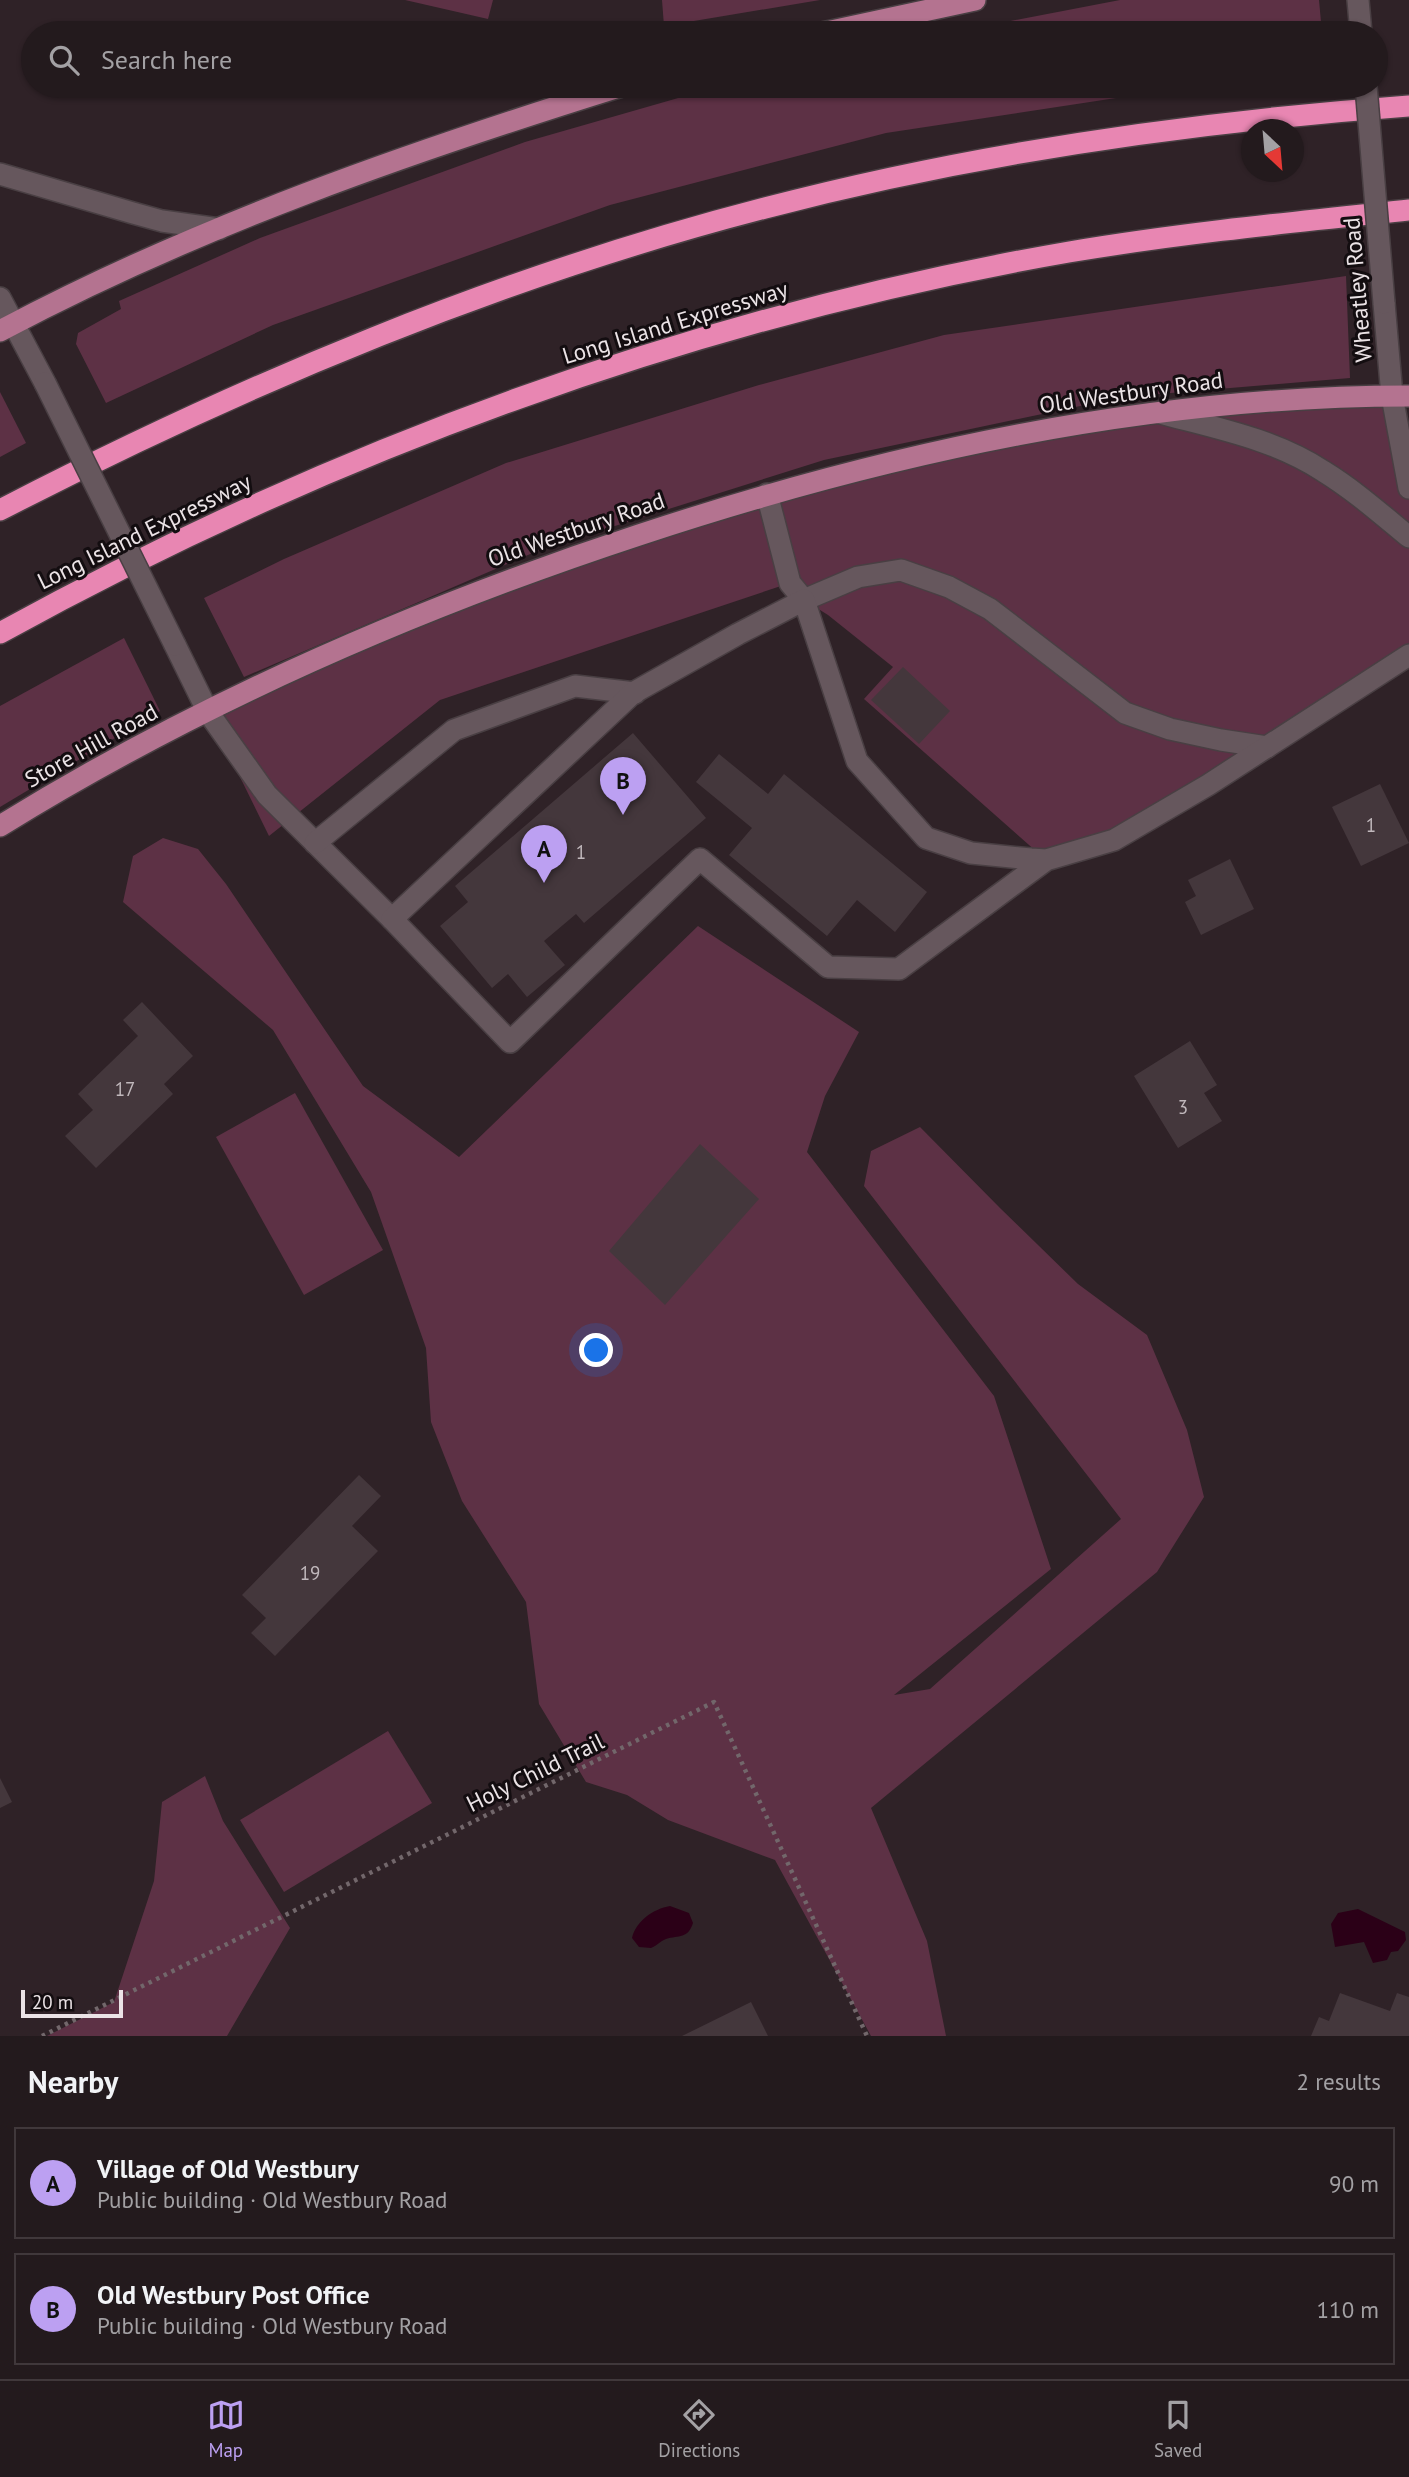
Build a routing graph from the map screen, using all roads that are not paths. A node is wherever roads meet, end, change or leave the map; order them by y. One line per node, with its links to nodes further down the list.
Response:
1 (975, 0): 2 (main road)
2 (878, 21)
3 (585, 98): 8 (main road)
4 (1367, 98): 11 (street, Wheatley Road, bridge)
5 (1409, 106): 15 (highway)
6 (0, 174): 8 (street)
7 (1409, 210): 18 (highway, Long Island Expressway)
8 (219, 229): 10 (main road)
9 (0, 298): 10 (street)
10 (7, 327): 21 (street, bridge)
11 (1401, 396): 12 (main road, Old Westbury Road); 13 (street, Wheatley Road)
12 (1158, 412): 14 (main road, Old Westbury Road); 16 (street)
13 (1409, 488)
14 (767, 495): 17 (street); 21 (main road, Old Westbury Road)
15 (0, 510)
16 (1409, 537)
17 (804, 600): 20 (street); 22 (street); 25 (street)
18 (0, 633)
19 (1409, 655): 22 (street)
20 (635, 693): 24 (street); 26 (street)
21 (208, 712): 23 (main road, Store Hill Road); 24 (street)
22 (1267, 747): 25 (street)
23 (0, 826)
24 (315, 843): 26 (street)
25 (1046, 860): 26 (street)
26 (392, 919)

